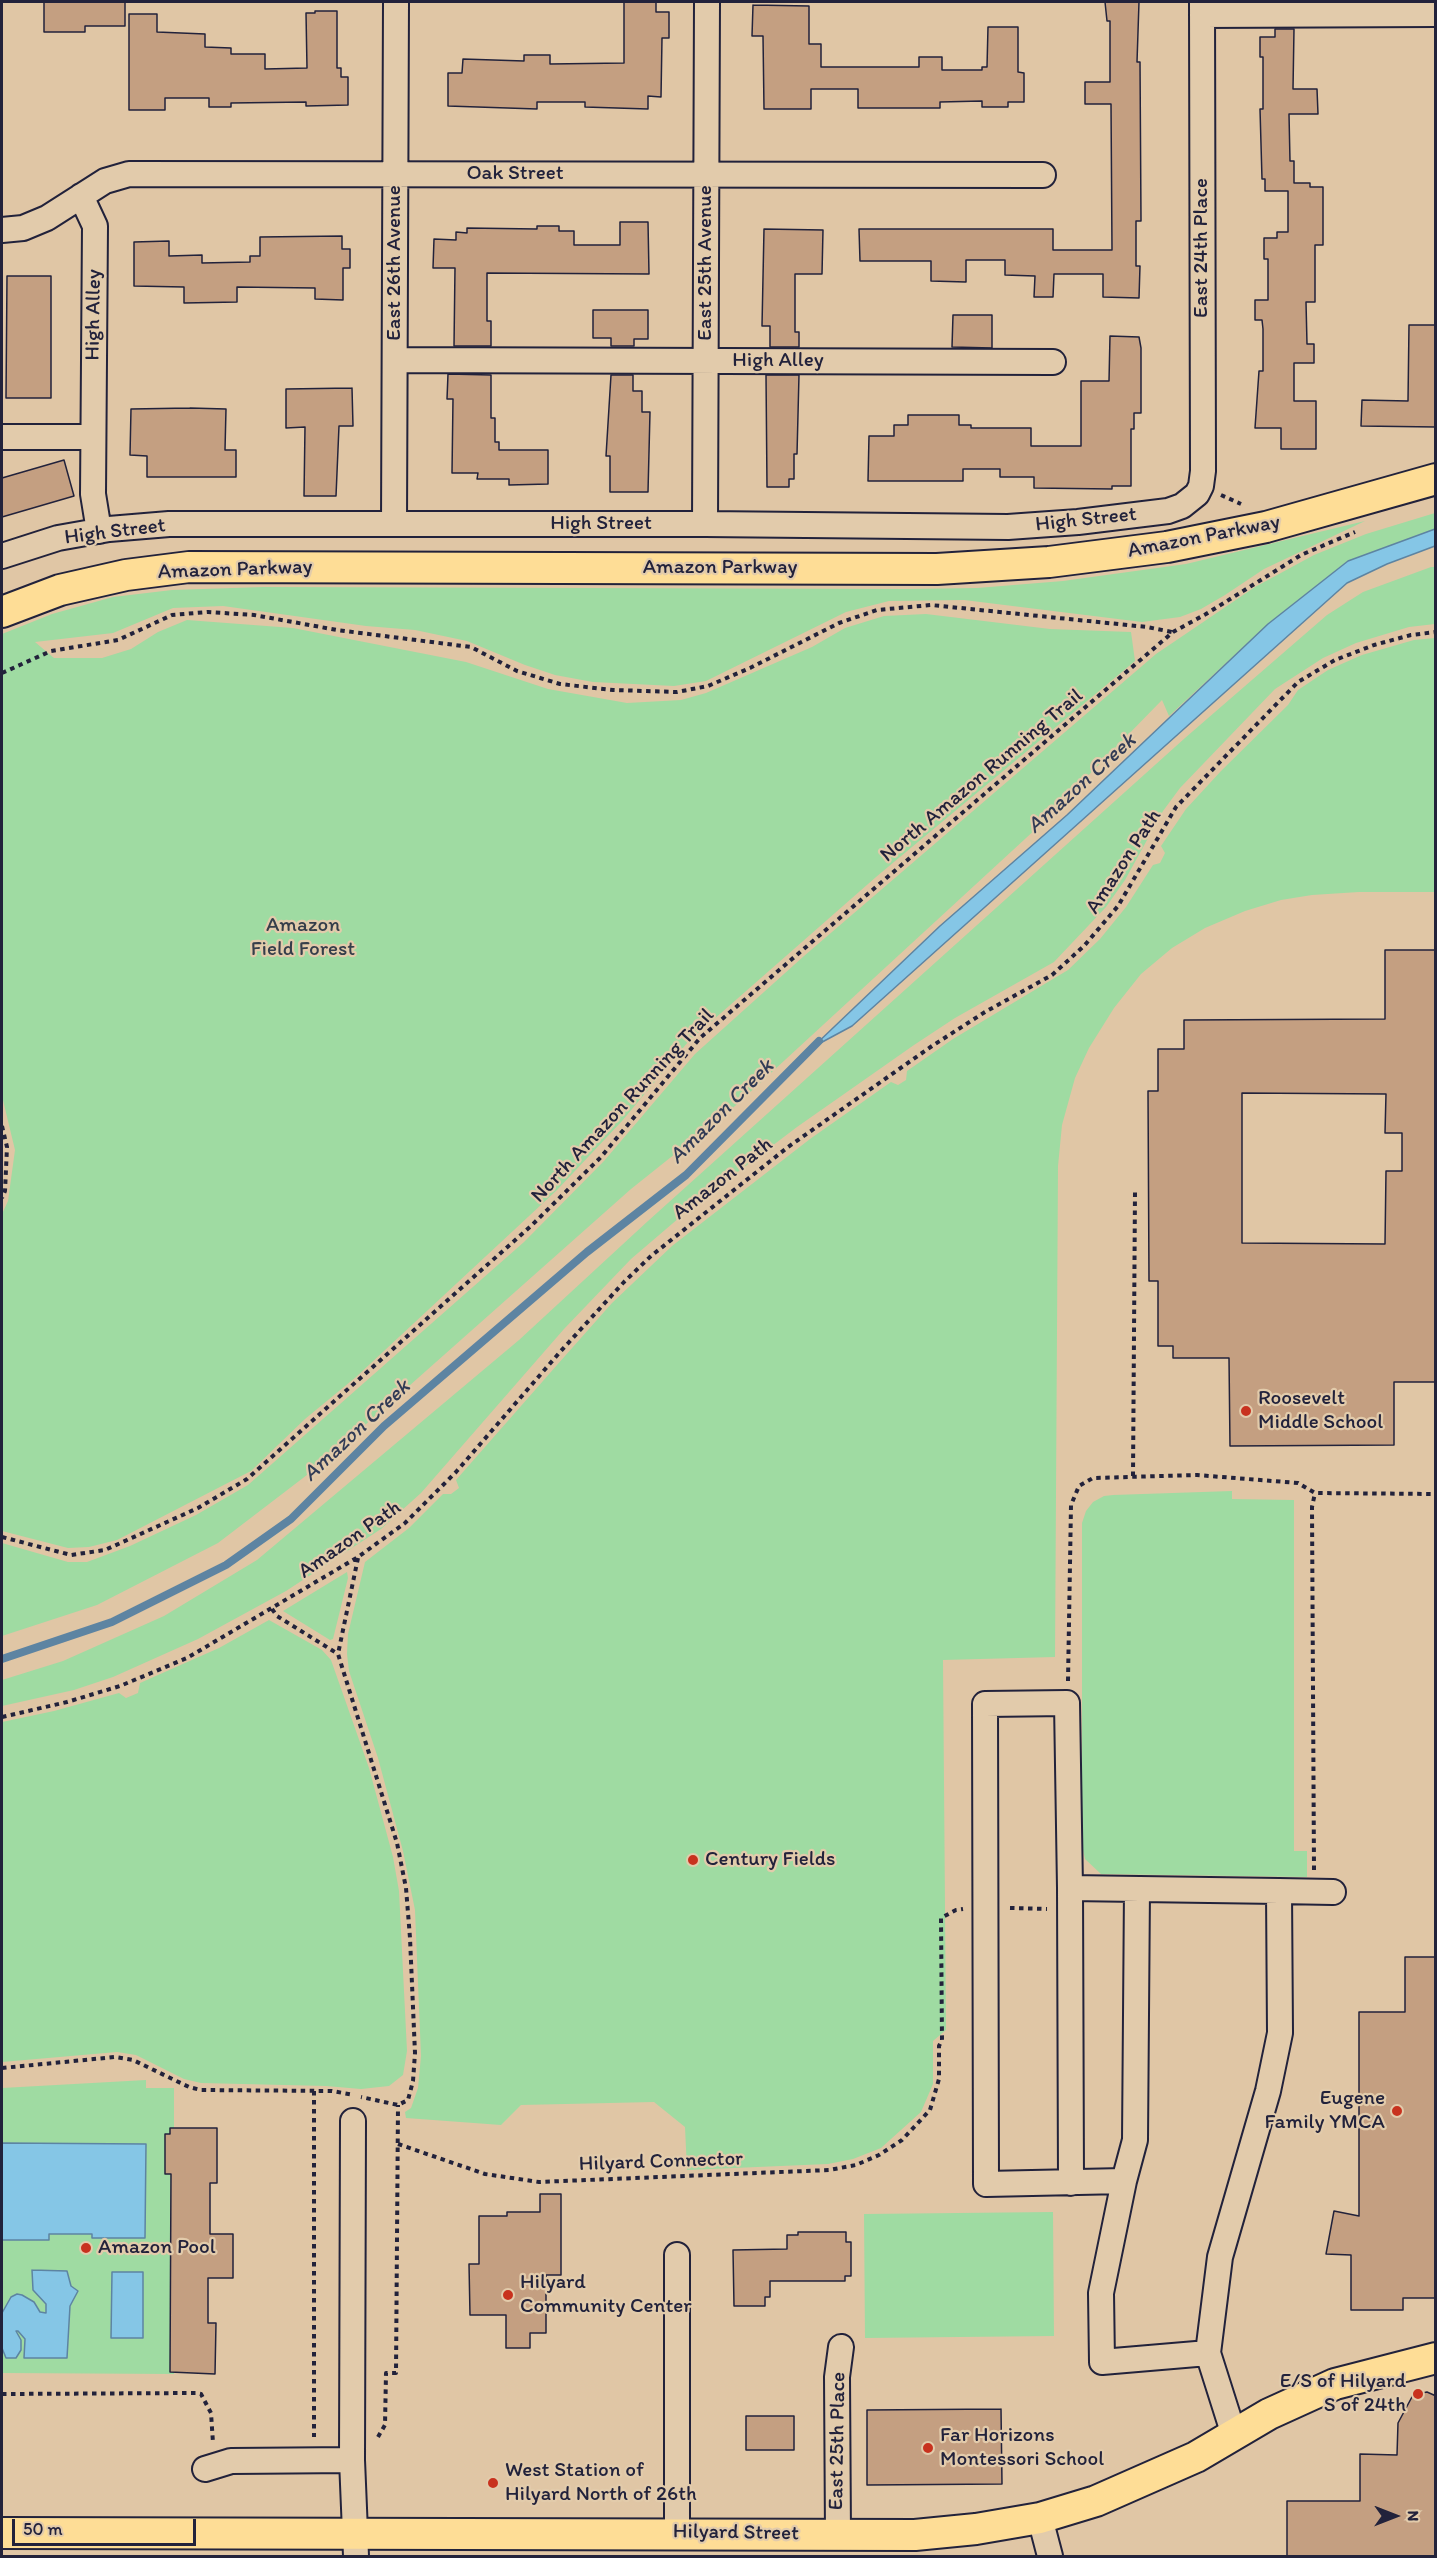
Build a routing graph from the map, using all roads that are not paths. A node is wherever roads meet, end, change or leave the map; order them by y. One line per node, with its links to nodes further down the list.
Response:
1 (396, 2): 5 (street, East 26th Avenue)
2 (707, 2): 6 (street, East 25th Avenue)
3 (1202, 8): 4 (street); 16 (street, East 24th Place)
4 (1436, 14)
5 (394, 174): 6 (street, Oak Street); 8 (street, Oak Street); 10 (street, East 26th Avenue)
6 (706, 174): 7 (street, Oak Street); 11 (street, East 25th Avenue)
7 (1042, 175)
8 (81, 196): 9 (street, Oak Street); 14 (street, High Alley)
9 (2, 230)
10 (395, 360): 11 (street, High Alley); 17 (street, East 26th Avenue)
11 (706, 361): 12 (street, High Alley); 18 (street, East 25th Avenue)
12 (1053, 362)
13 (2, 436): 14 (street)
14 (93, 437): 19 (street, High Alley)
15 (1436, 479): 21 (main road, Amazon Parkway)
16 (1197, 494): 18 (street, High Street)
17 (394, 524): 18 (street, High Street); 19 (street, High Street)
18 (705, 524)
19 (99, 531): 20 (street, High Street)
20 (2, 556)
21 (3, 610)
22 (1070, 1888): 23 (street); 28 (street); 28 (street)
23 (1137, 1889): 24 (street); 27 (street)
24 (1279, 1891): 25 (street); 31 (street)
25 (1323, 1892)
26 (353, 2121): 34 (street)
27 (1124, 2181): 28 (street); 31 (street)
28 (1071, 2183)
29 (677, 2255): 37 (street)
30 (841, 2347): 39 (street, East 25th Place)
31 (1209, 2353): 33 (street)
32 (1436, 2358): 33 (main road, Hilyard Street)
33 (1234, 2435): 36 (main road, Hilyard Street)
34 (352, 2460): 35 (street); 40 (street)
35 (205, 2469)
36 (1041, 2518): 39 (main road, Hilyard Street); 41 (street)
37 (677, 2532): 39 (main road, Hilyard Street); 40 (main road, Hilyard Street)
38 (2, 2533): 40 (main road, Hilyard Street)
39 (838, 2535)
40 (356, 2545)
41 (1050, 2556)

